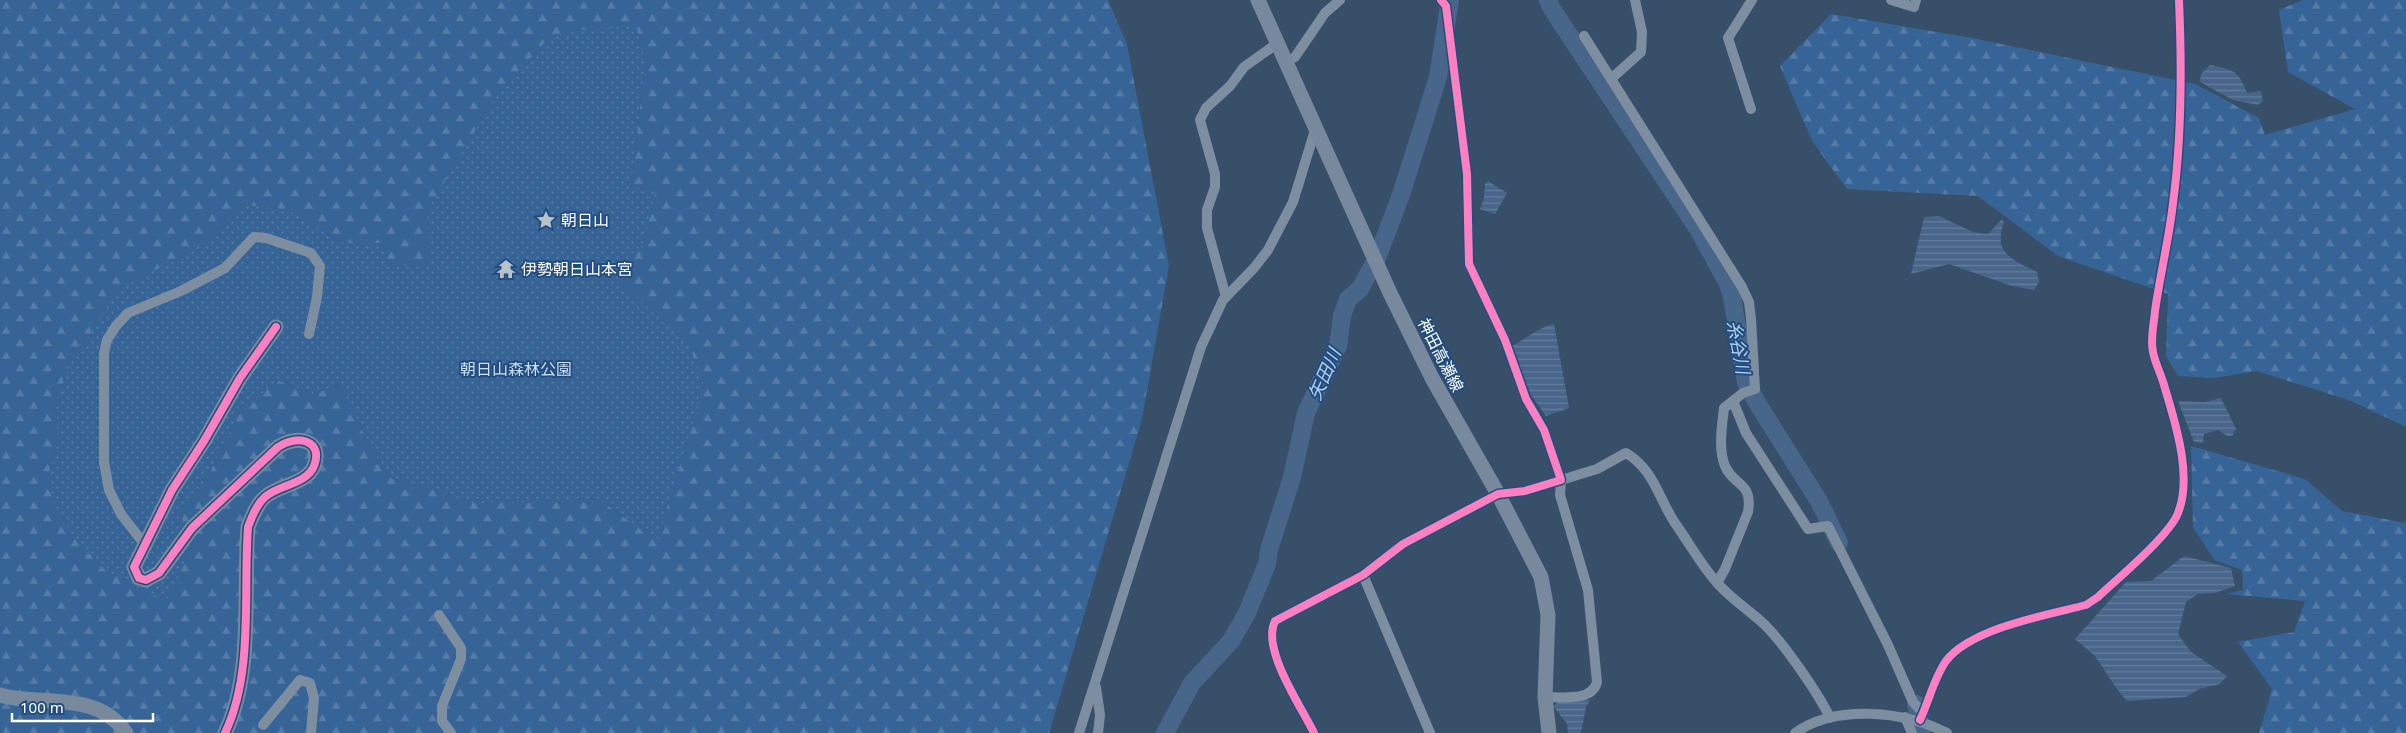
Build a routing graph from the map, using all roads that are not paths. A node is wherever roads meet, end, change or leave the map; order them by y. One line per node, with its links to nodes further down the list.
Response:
1 (1258, 0): 10 (street, 神田高瀬線)
2 (1340, 0): 11 (street)
3 (1441, 0): 19 (street)
4 (1635, 0): 12 (street)
5 (1752, 0): 13 (street)
6 (1891, 0): 7 (street)
7 (1916, 0)
8 (2179, 0): 29 (street)
9 (1584, 36): 12 (street)
10 (1278, 44): 11 (street, 神田高瀬線); 15 (street)
11 (1286, 62): 14 (street, 神田高瀬線)
12 (1612, 78): 18 (street)
13 (1751, 109)
14 (1316, 127): 15 (street); 20 (street, 神田高瀬線)
15 (1226, 298): 25 (street)
16 (276, 327): 21 (street)
17 (309, 334): 21 (street)
18 (1733, 401): 23 (street); 29 (street)
19 (1561, 480): 20 (street); 23 (street); 27 (street)
20 (1498, 494): 22 (street); 27 (street, 神田高瀬線)
21 (145, 542): 33 (street)
22 (1363, 575): 38 (street); 39 (street)
23 (1717, 583): 30 (street)
24 (439, 615): 35 (street)
25 (1096, 684): 36 (street); 37 (street)
26 (0, 694): 32 (street)
27 (1545, 698): 40 (street, 神田高瀬線)
28 (1905, 717): 29 (street); 30 (street); 42 (street)
29 (1922, 717): 43 (street)
30 (1830, 718): 41 (street)
31 (263, 725): 34 (street)
32 (126, 733)
33 (225, 733)
34 (311, 733)
35 (451, 733)
36 (1079, 733)
37 (1098, 733)
38 (1314, 733)
39 (1430, 733)
40 (1548, 733)
41 (1795, 733)
42 (1912, 733)
43 (1947, 733)

